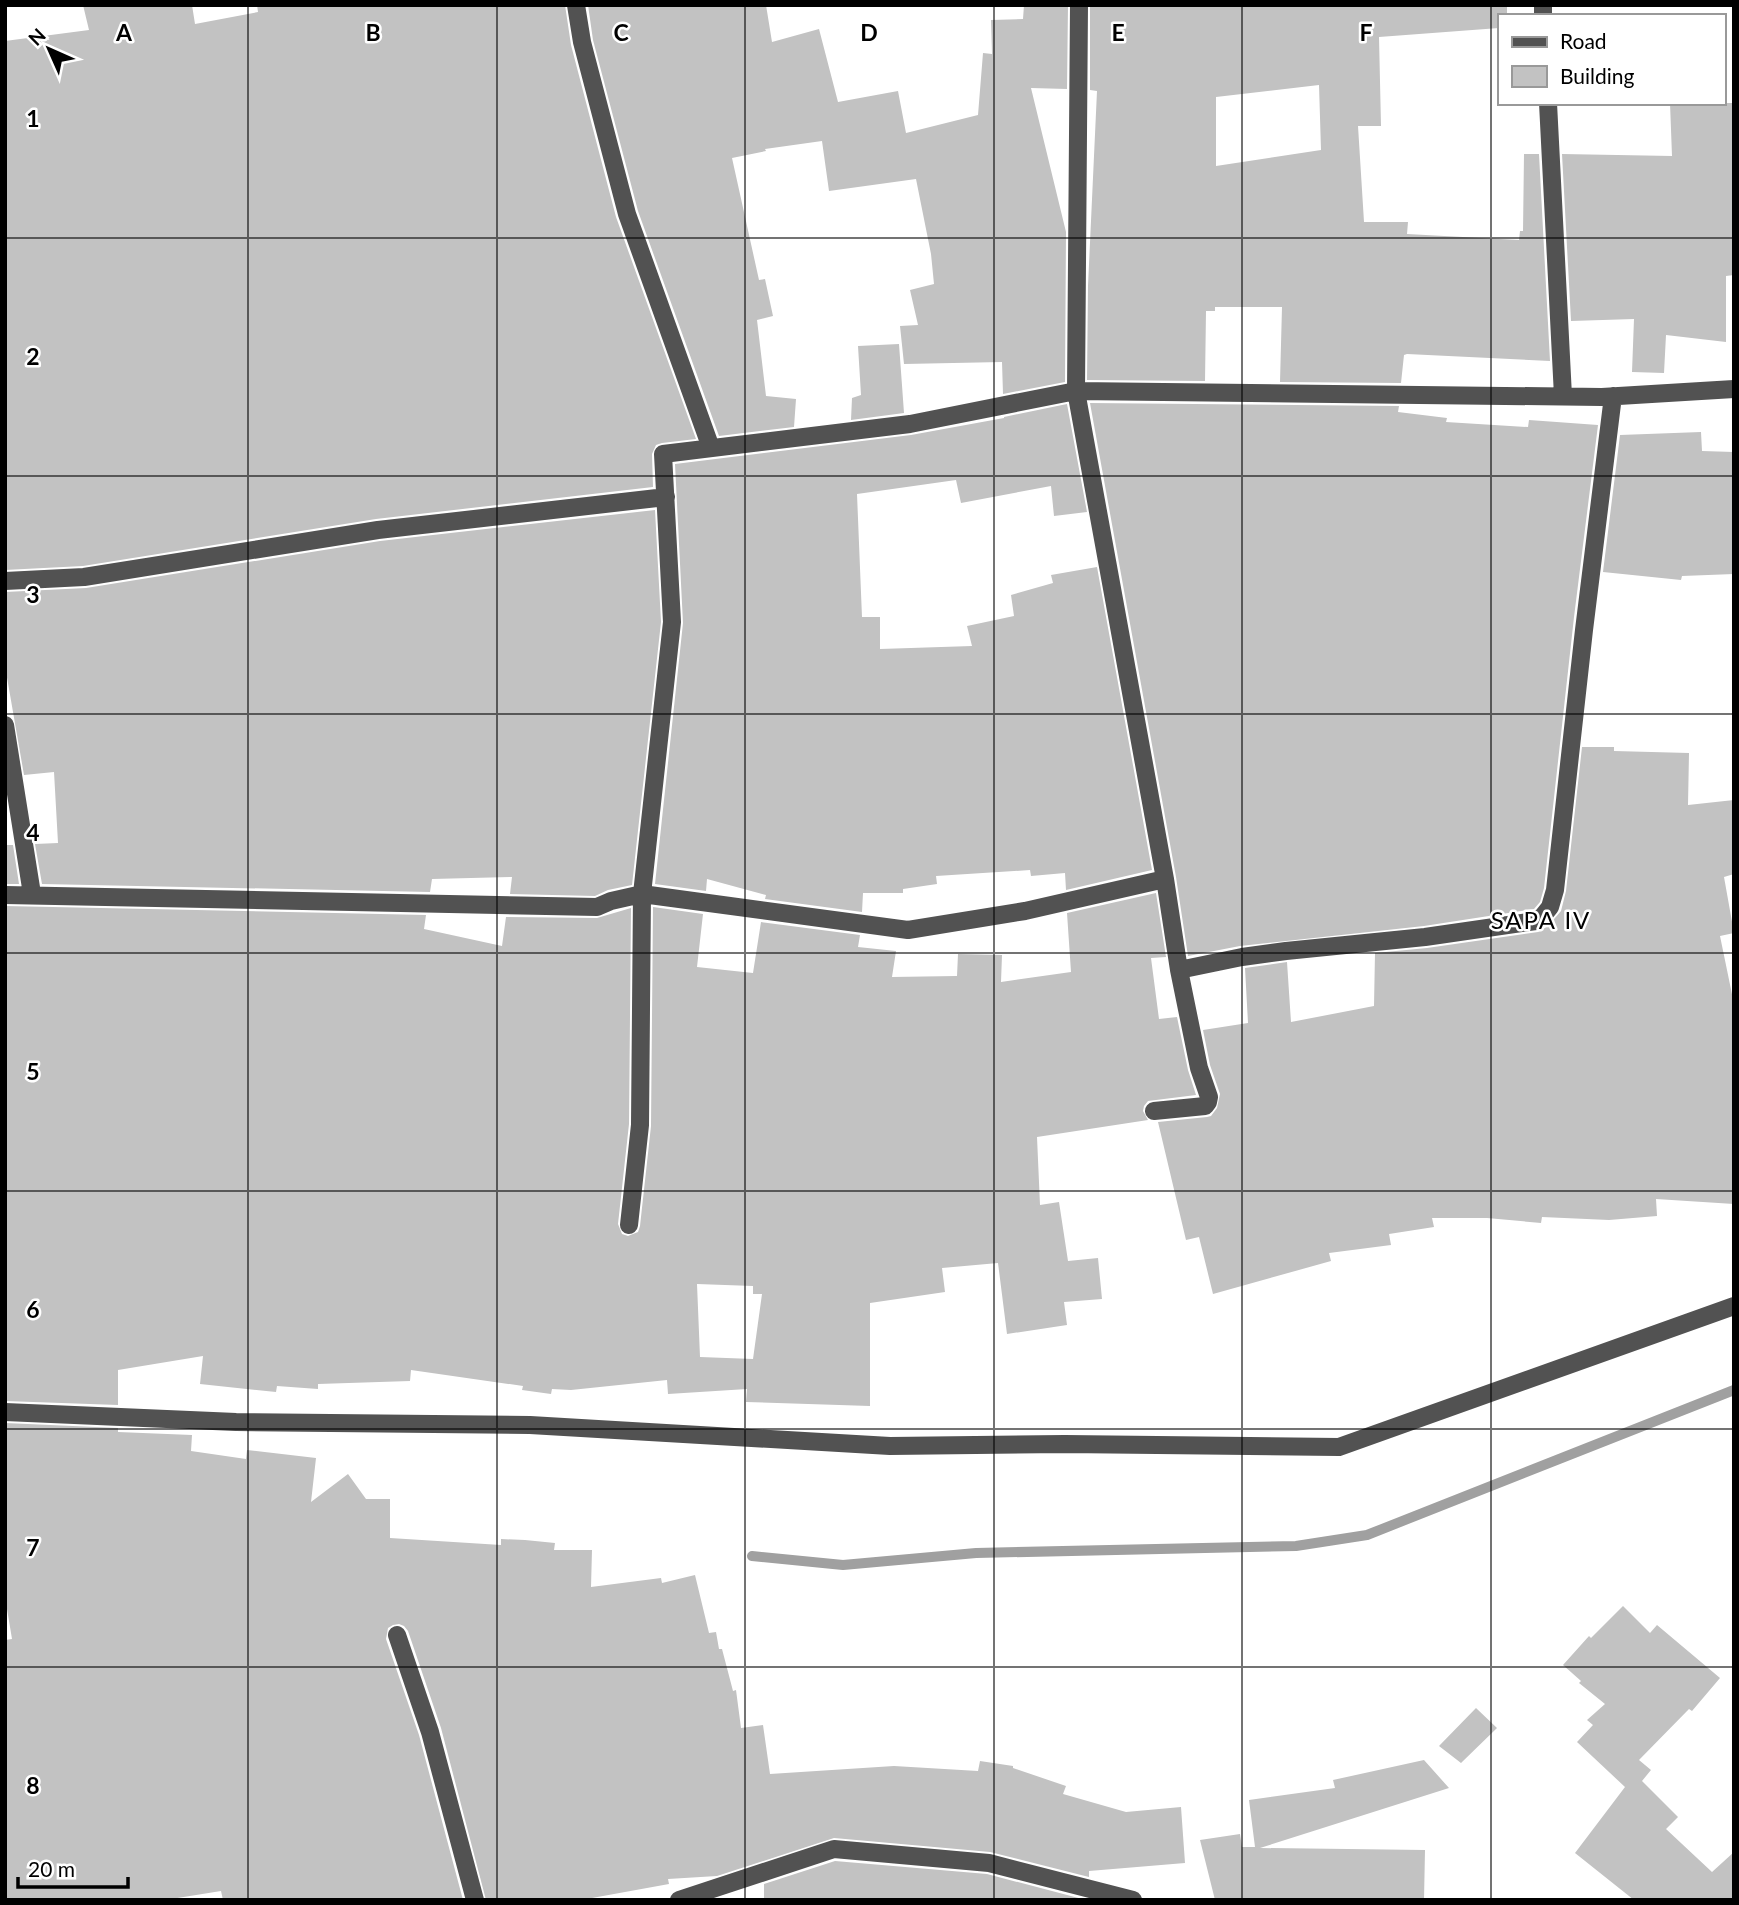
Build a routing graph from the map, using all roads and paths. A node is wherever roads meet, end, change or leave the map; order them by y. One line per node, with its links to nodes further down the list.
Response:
1 (576, 5): 8 (street)
2 (1079, 5): 5 (street)
3 (1548, 105): 6 (street)
4 (1734, 389): 7 (street)
5 (1076, 391): 6 (street); 8 (street); 12 (street)
6 (1563, 396): 7 (street)
7 (1613, 396): 16 (street)
8 (711, 448): 9 (street)
9 (666, 497): 10 (street); 14 (street)
10 (5, 581)
11 (5, 725): 13 (street)
12 (1165, 879): 14 (street); 16 (street)
13 (32, 894): 14 (street); 15 (street)
14 (642, 894): 18 (street)
15 (5, 895)
16 (1180, 970): 17 (street)
17 (1154, 1111)
18 (629, 1225)
19 (1734, 1307): 20 (street)
20 (5, 1412)
21 (397, 1635): 22 (street)
22 (475, 1900)
23 (679, 1900): 24 (street)
24 (1133, 1900)

